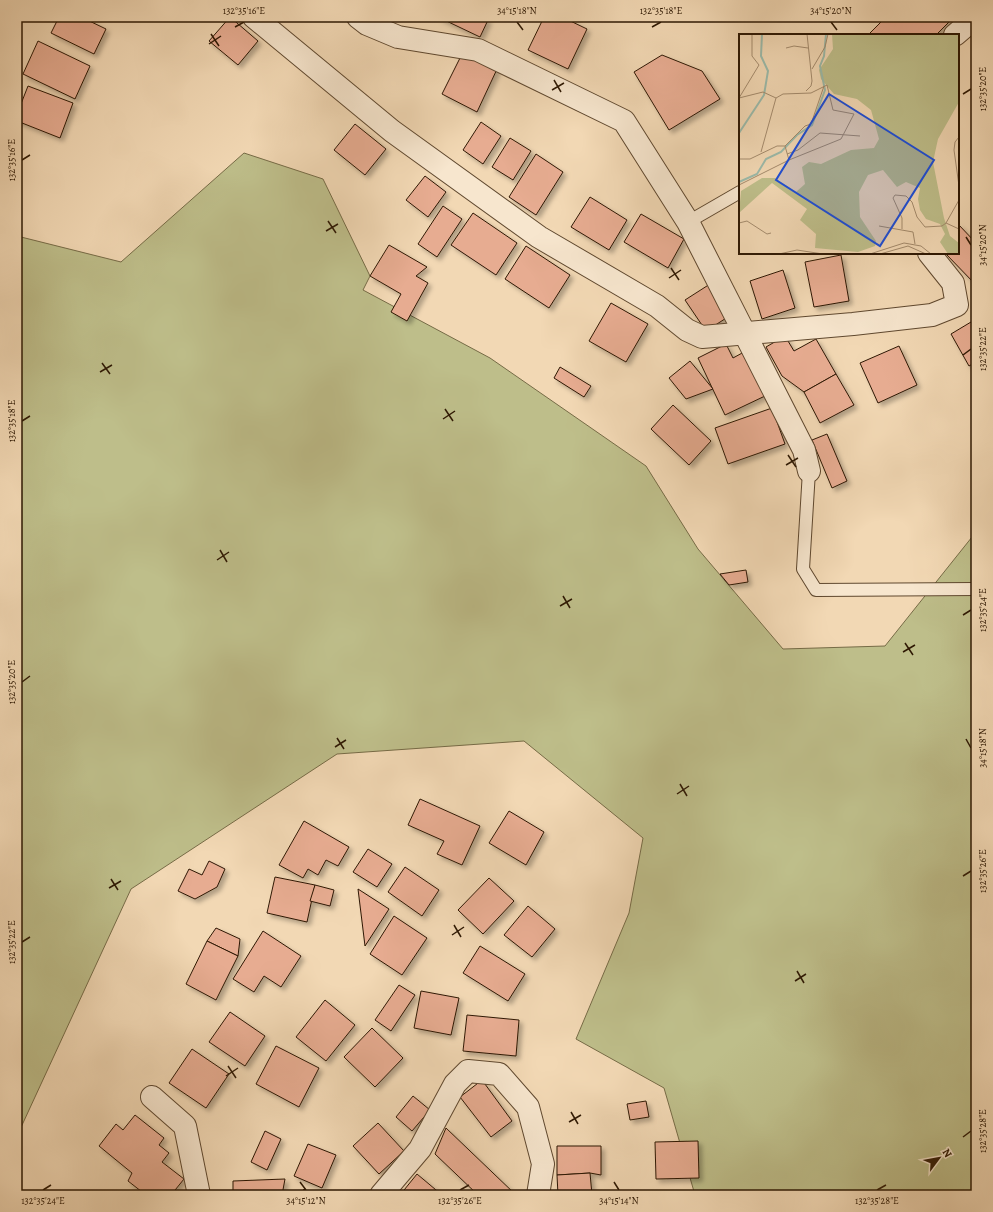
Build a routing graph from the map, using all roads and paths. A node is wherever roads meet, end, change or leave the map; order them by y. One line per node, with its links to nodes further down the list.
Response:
1 (254, 17): 8 (street)
2 (358, 17): 6 (street)
3 (976, 17): 4 (street)
4 (956, 34)
5 (739, 193): 6 (lane)
6 (688, 222): 8 (street)
7 (930, 254): 8 (street)
8 (745, 332): 9 (street)
9 (809, 471): 10 (lane)
10 (976, 589)
11 (152, 1097): 12 (street)
12 (198, 1195)
13 (381, 1195): 14 (street)
14 (538, 1195)

